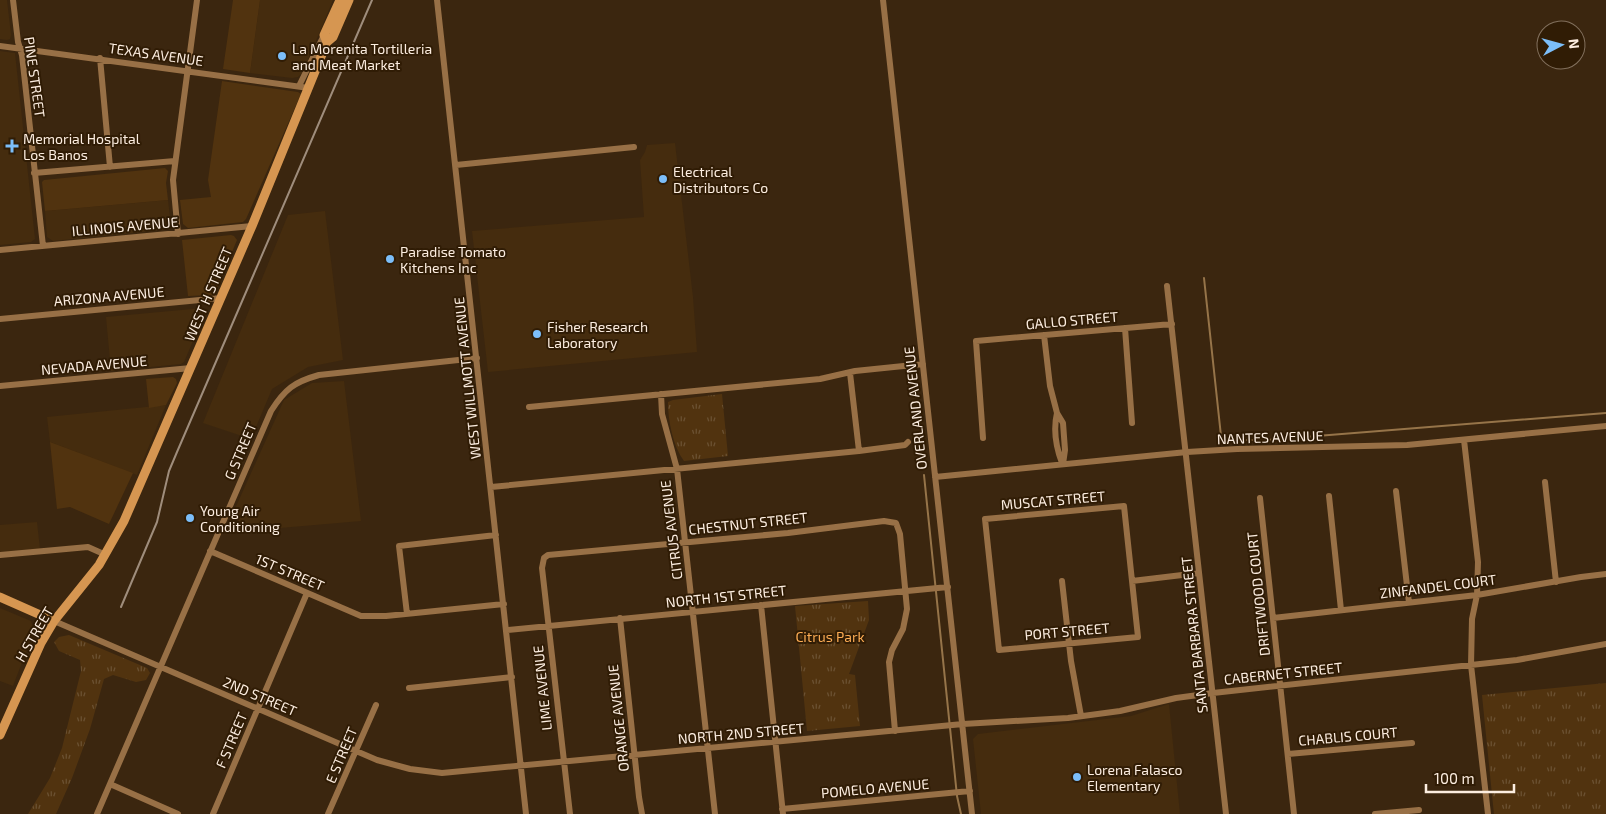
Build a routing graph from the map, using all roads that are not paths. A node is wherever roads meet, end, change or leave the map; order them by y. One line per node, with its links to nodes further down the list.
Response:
1 (13, 0): 9 (street, PINE STREET)
2 (197, 0): 11 (street)
3 (340, 0): 7 (street, WEST H STREET)
4 (349, 0): 7 (street, WEST H STREET)
5 (437, 0): 16 (street, WEST WILLMOTT AVENUE)
6 (883, 0): 30 (street, OVERLAND AVENUE)
7 (326, 38): 12 (street); 13 (street, WEST H STREET)
8 (0, 46): 9 (street, TEXAS AVENUE)
9 (20, 48): 10 (street, TEXAS AVENUE); 18 (street, PINE STREET)
10 (100, 58): 11 (street, TEXAS AVENUE); 17 (street)
11 (187, 71): 12 (street, TEXAS AVENUE); 15 (street)
12 (299, 86): 13 (street, TEXAS AVENUE)
13 (309, 88): 19 (street, WEST H STREET)
14 (634, 148): 16 (street)
15 (175, 161): 17 (street); 20 (street)
16 (456, 165): 29 (street, WEST WILLMOTT AVENUE)
17 (110, 167): 18 (street)
18 (34, 173): 21 (street, PINE STREET)
19 (252, 226): 20 (street, ILLINOIS AVENUE); 24 (street, WEST H STREET)
20 (178, 234): 21 (street, ILLINOIS AVENUE)
21 (42, 246): 22 (street, ILLINOIS AVENUE)
22 (0, 250)
23 (1167, 286): 26 (street, SANTA BARBARA STREET)
24 (221, 298): 25 (street, ARIZONA AVENUE); 31 (street, WEST H STREET)
25 (0, 319)
26 (1172, 324): 27 (street, GALLO STREET); 42 (street, SANTA BARBARA STREET)
27 (1125, 328): 28 (street, GALLO STREET); 36 (street)
28 (1044, 335): 38 (street, GALLO STREET); 43 (street)
29 (477, 358): 47 (street, WEST WILLMOTT AVENUE); 53 (street, G STREET)
30 (923, 364): 32 (street); 45 (street, OVERLAND AVENUE)
31 (191, 368): 33 (street, NEVADA AVENUE); 55 (street, WEST H STREET)
32 (850, 374): 34 (street); 41 (street)
33 (0, 386)
34 (661, 394): 35 (street); 44 (street, CITRUS AVENUE)
35 (529, 406)
36 (1132, 423)
37 (1606, 426): 39 (street, NANTES AVENUE)
38 (983, 438)
39 (1464, 440): 42 (street, NANTES AVENUE); 65 (street)
40 (908, 442): 41 (street)
41 (859, 451): 44 (street)
42 (1187, 452): 43 (street, NANTES AVENUE); 57 (street, SANTA BARBARA STREET)
43 (1063, 464): 45 (street, NANTES AVENUE)
44 (677, 469): 47 (street); 52 (street, CITRUS AVENUE)
45 (935, 477): 62 (street, OVERLAND AVENUE)
46 (1545, 482): 61 (street)
47 (491, 487): 51 (street, WEST WILLMOTT AVENUE)
48 (1396, 491): 67 (street)
49 (1328, 496): 70 (street)
50 (1260, 498): 74 (street, DRIFTWOOD COURT)
51 (496, 536): 68 (street, WEST WILLMOTT AVENUE); 72 (street)
52 (685, 542): 56 (street, CHESTNUT STREET); 63 (street, CHESTNUT STREET); 71 (street, CITRUS AVENUE)
53 (210, 551): 64 (street, 1ST STREET); 82 (street, G STREET)
54 (0, 555): 55 (street)
55 (106, 555): 75 (street, H STREET)
56 (544, 558): 76 (street, LIME AVENUE)
57 (1200, 574): 59 (street); 86 (street, SANTA BARBARA STREET)
58 (1606, 574): 61 (street, ZINFANDEL COURT)
59 (1132, 581): 78 (street, PORT STREET); 80 (street, MUSCAT STREET)
60 (1062, 582): 78 (street)
61 (1556, 582): 65 (street, ZINFANDEL COURT)
62 (948, 586): 63 (street, NORTH 1ST STREET); 90 (street, OVERLAND AVENUE)
63 (905, 591): 69 (street, NORTH 1ST STREET); 91 (street)
64 (307, 593): 72 (street, 1ST STREET); 88 (street, F STREET)
65 (1477, 595): 67 (street, ZINFANDEL COURT); 81 (street)
66 (0, 597): 75 (street, 2ND STREET)
67 (1408, 603): 70 (street, ZINFANDEL COURT)
68 (504, 604): 72 (street); 77 (street, WEST WILLMOTT AVENUE)
69 (761, 605): 71 (street, NORTH 1ST STREET); 93 (street)
70 (1341, 610): 74 (street, ZINFANDEL COURT)
71 (693, 611): 73 (street, NORTH 1ST STREET); 95 (street, CITRUS AVENUE)
72 (407, 614)
73 (620, 618): 76 (street, NORTH 1ST STREET); 98 (street, ORANGE AVENUE)
74 (1273, 618): 84 (street, DRIFTWOOD COURT)
75 (54, 621): 82 (street, 2ND STREET); 92 (street, H STREET)
76 (548, 625): 77 (street, NORTH 1ST STREET); 99 (street, LIME AVENUE)
77 (506, 630): 83 (street, WEST WILLMOTT AVENUE)
78 (1070, 643): 80 (street, PORT STREET); 89 (street)
79 (1606, 644): 81 (street, CABERNET STREET)
80 (999, 650)
81 (1472, 665): 84 (street, CABERNET STREET); 117 (street)
82 (160, 666): 88 (street, 2ND STREET); 101 (street, G STREET)
83 (512, 677): 85 (street); 100 (street, WEST WILLMOTT AVENUE)
84 (1280, 686): 86 (street, CABERNET STREET); 96 (street, DRIFTWOOD COURT)
85 (408, 688)
86 (1212, 693): 89 (street, CABERNET STREET); 114 (street, SANTA BARBARA STREET)
87 (376, 705): 97 (street, E STREET)
88 (258, 710): 97 (street, 2ND STREET); 107 (street, F STREET)
89 (1081, 716): 90 (street, CABERNET STREET)
90 (963, 724): 91 (street, NORTH 2ND STREET); 102 (street, OVERLAND AVENUE)
91 (895, 731): 93 (street, NORTH 2ND STREET)
92 (0, 735)
93 (775, 742): 95 (street, NORTH 2ND STREET); 104 (street)
94 (1412, 742): 96 (street, CHABLIS COURT)
95 (708, 749): 98 (street, NORTH 2ND STREET); 112 (street, CITRUS AVENUE)
96 (1287, 751): 115 (street, DRIFTWOOD COURT)
97 (356, 752): 100 (street, 2ND STREET); 108 (street, E STREET)
98 (635, 755): 99 (street, NORTH 2ND STREET); 111 (street, ORANGE AVENUE)
99 (563, 762): 100 (street, NORTH 2ND STREET); 110 (street, LIME AVENUE)
100 (521, 766): 109 (street, WEST WILLMOTT AVENUE)
101 (110, 784): 105 (street, G STREET); 106 (street)
102 (970, 791): 104 (street, POMELO AVENUE); 113 (street, OVERLAND AVENUE)
103 (1419, 810): 116 (street)
104 (782, 812)
105 (97, 814)
106 (178, 814)
107 (213, 814)
108 (328, 814)
109 (526, 814)
110 (570, 814)
111 (642, 814)
112 (715, 814)
113 (972, 814)
114 (1226, 814)
115 (1294, 814)
116 (1375, 814)
117 (1488, 814)

